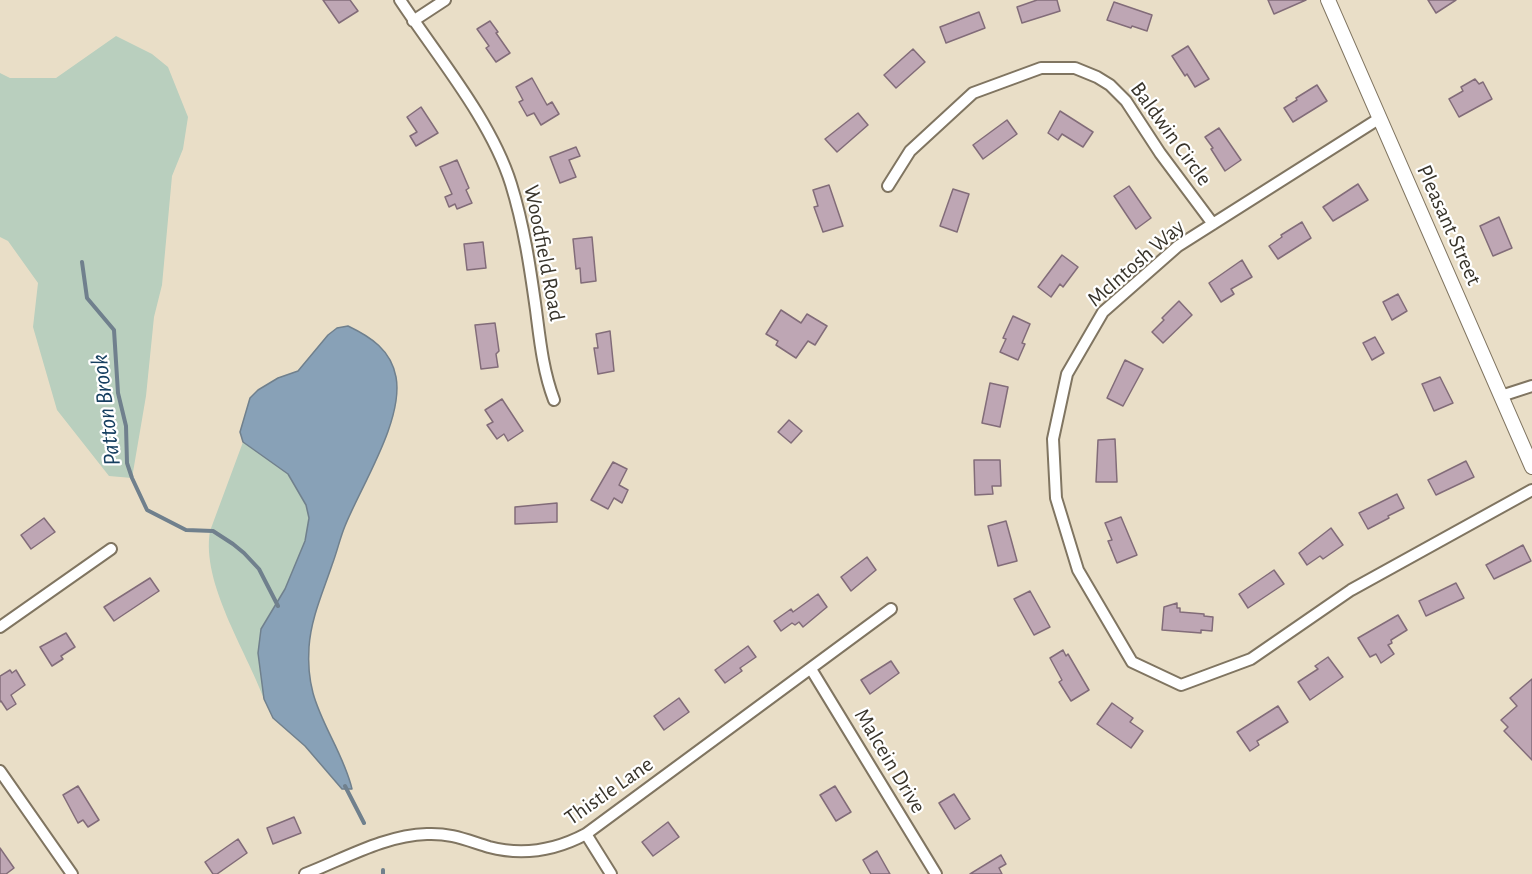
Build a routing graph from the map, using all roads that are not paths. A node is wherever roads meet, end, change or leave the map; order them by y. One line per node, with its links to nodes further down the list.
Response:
1 (400, 0): 4 (street, Woodfield Road)
2 (445, 0): 4 (street)
3 (1328, 0): 5 (street, Pleasant Street)
4 (413, 21): 10 (street, Woodfield Road)
5 (1380, 118): 7 (street, McIntosh Way); 9 (street, Pleasant Street)
6 (888, 186): 7 (street, Baldwin Circle)
7 (1213, 224): 12 (street, McIntosh Way)
8 (1532, 386): 9 (street)
9 (1501, 396): 11 (street, Pleasant Street)
10 (554, 400)
11 (1532, 467)
12 (1532, 490)
13 (111, 549): 15 (street)
14 (891, 609): 16 (street, Thistle Lane)
15 (0, 627)
16 (811, 669): 18 (street, Thistle Lane); 22 (street, Malcein Drive)
17 (0, 771): 19 (street)
18 (586, 834): 20 (street, Thistle Lane); 21 (street)
19 (72, 874)
20 (305, 874)
21 (611, 874)
22 (936, 874)

